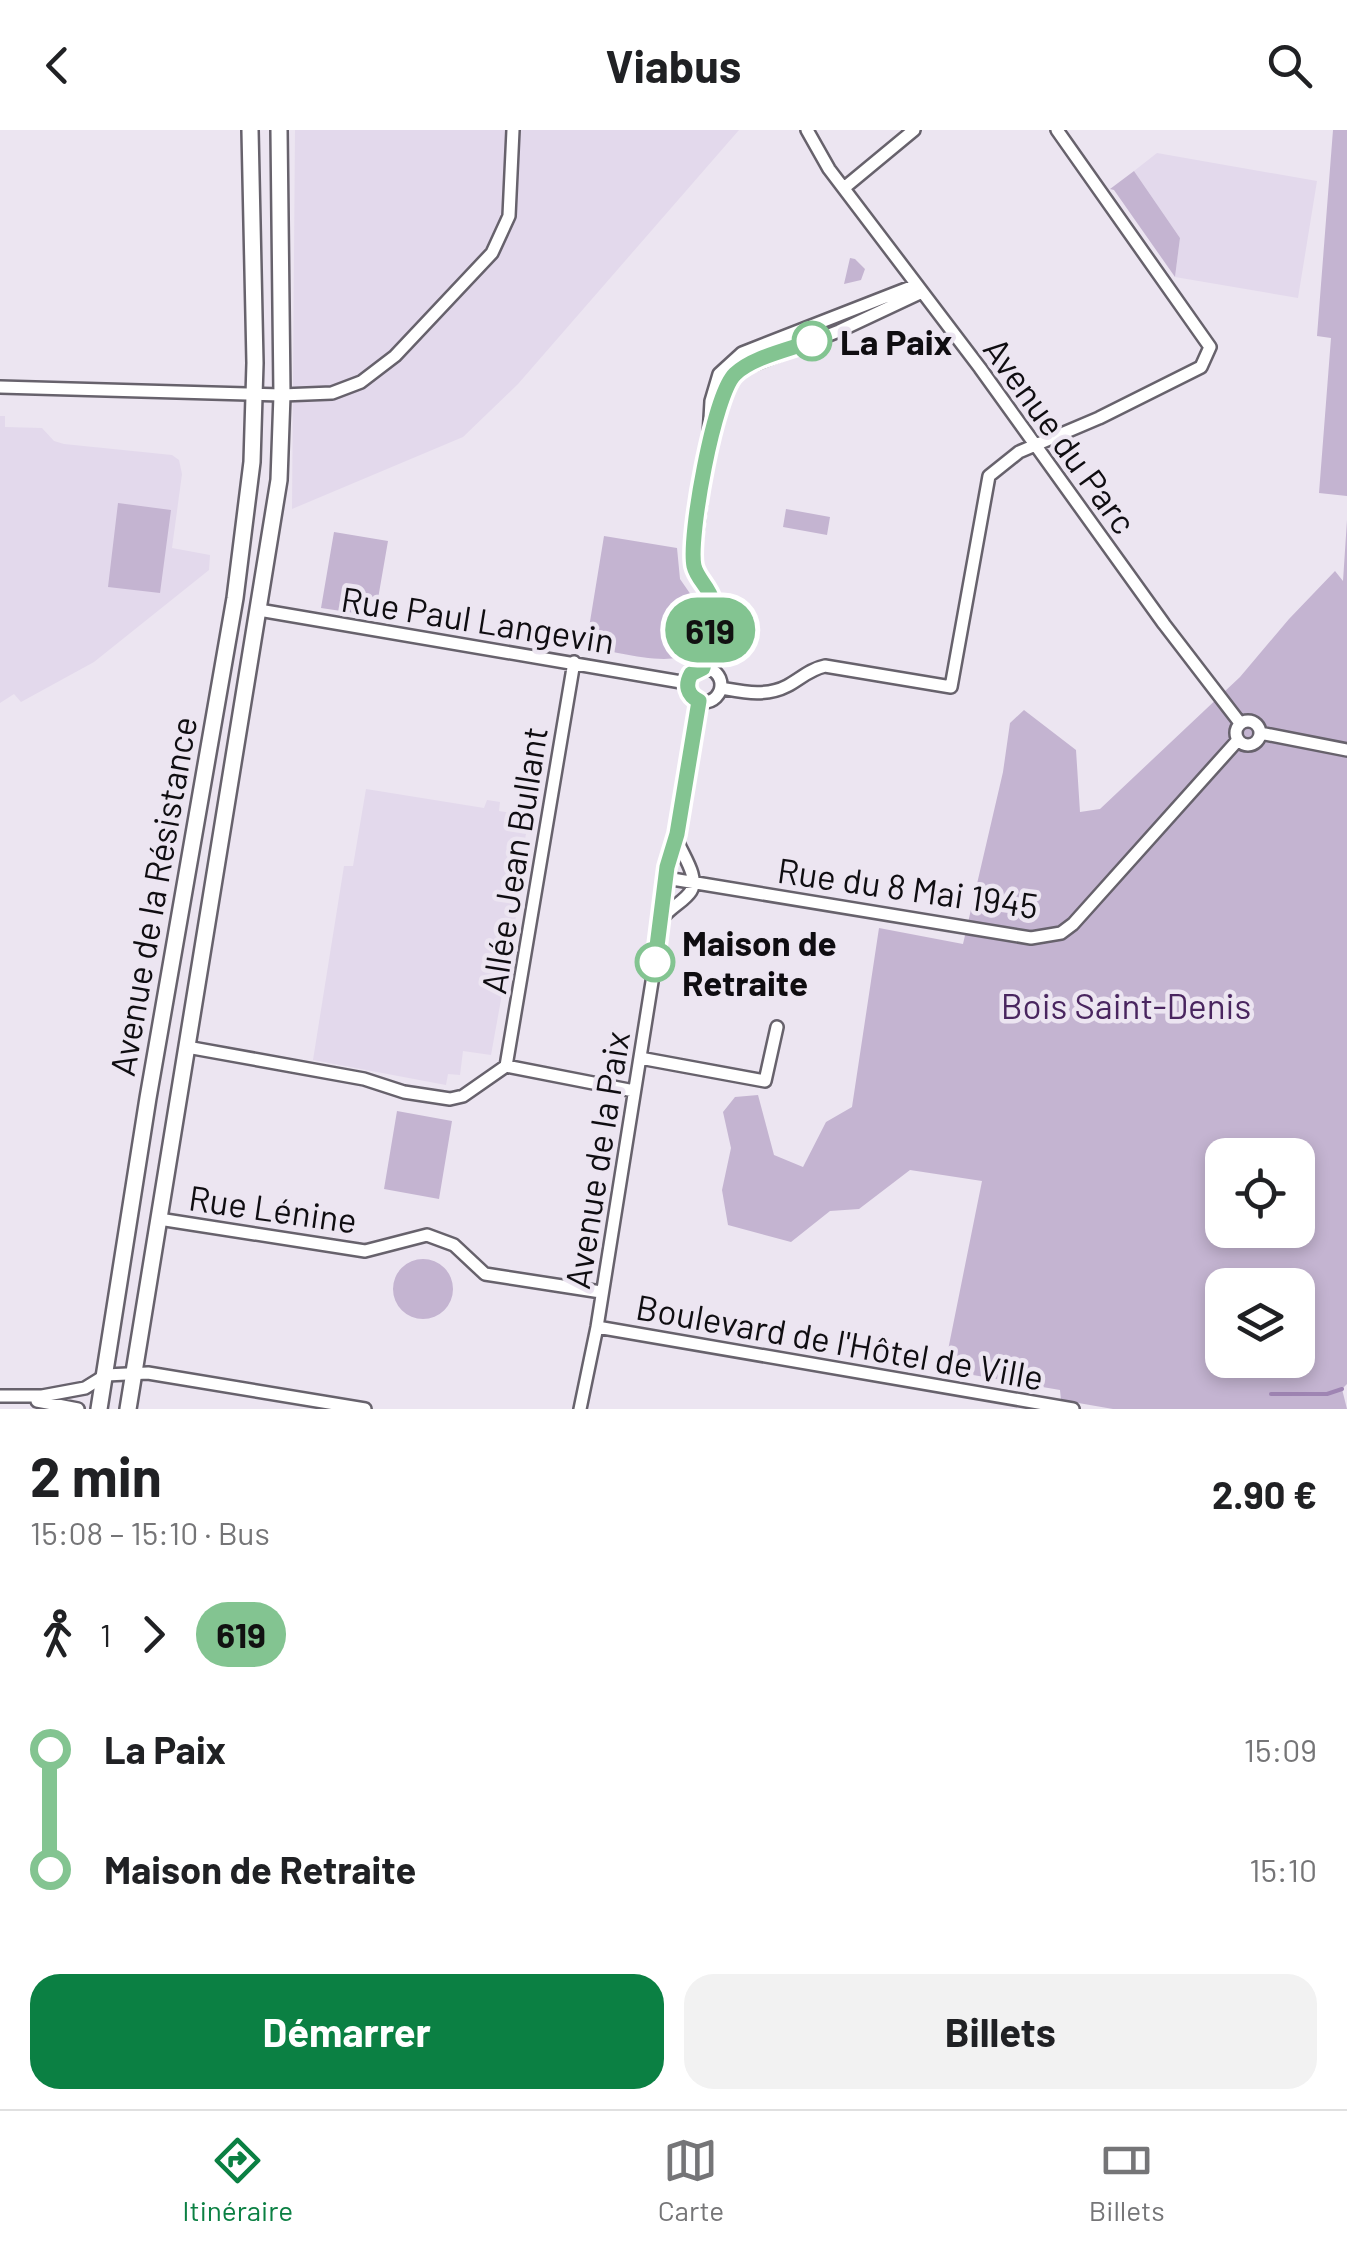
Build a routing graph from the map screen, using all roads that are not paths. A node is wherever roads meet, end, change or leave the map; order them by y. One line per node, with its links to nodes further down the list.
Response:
1 (250, 130): 10 (main road, Avenue de la Résistance)
2 (279, 130): 11 (main road, Avenue de la Résistance)
3 (513, 130): 11 (street)
4 (806, 130): 7 (street, Avenue du Parc)
5 (914, 130): 7 (street)
6 (1056, 130): 12 (street)
7 (840, 184): 8 (street, Avenue du Parc)
8 (919, 288): 12 (street, Avenue du Parc); 15 (street)
9 (0, 387): 10 (street)
10 (254, 393): 11 (street); 36 (main road, Avenue de la Résistance)
11 (282, 395): 13 (main road, Avenue de la Résistance)
12 (1034, 446): 17 (street); 19 (street, Avenue du Parc)
13 (259, 610): 14 (street, Rue Paul Langevin); 28 (main road, Avenue de la Résistance)
14 (574, 662): 16 (street, Rue Paul Langevin); 30 (street, Allée Jean Bullant)
15 (703, 668): 16 (street); 17 (street)
16 (687, 683): 18 (street)
17 (721, 688): 18 (street)
18 (699, 701): 23 (street, Avenue de la Paix)
19 (1240, 724): 20 (street); 21 (street)
20 (1260, 733): 21 (street); 22 (street)
21 (1238, 740): 25 (street, Rue du 8 Mai 1945)
22 (1347, 750)
23 (676, 837): 24 (street, Avenue de la Paix); 25 (street)
24 (666, 878): 25 (street, Rue du 8 Mai 1945); 26 (street, Avenue de la Paix)
25 (694, 882): 26 (street)
26 (662, 919): 29 (street, Avenue de la Paix)
27 (777, 1028): 29 (street)
28 (187, 1047): 30 (street); 32 (main road, Avenue de la Résistance)
29 (640, 1058): 31 (street, Avenue de la Paix)
30 (506, 1066): 31 (street)
31 (634, 1091): 33 (street, Avenue de la Paix)
32 (159, 1219): 33 (street, Rue Lénine); 35 (main road, Avenue de la Résistance)
33 (601, 1292): 34 (street, Avenue de la Paix)
34 (597, 1327): 43 (street, Avenue de la Paix); 44 (street, Boulevard de l'Hôtel de Ville)
35 (134, 1373): 36 (street); 41 (main road, Avenue de la Résistance); 42 (street)
36 (106, 1375): 38 (street); 40 (main road, Avenue de la Résistance)
37 (0, 1396): 38 (street)
38 (18, 1397): 39 (street)
39 (78, 1409)
40 (99, 1409)
41 (128, 1409)
42 (365, 1409)
43 (580, 1409)
44 (1074, 1409)

